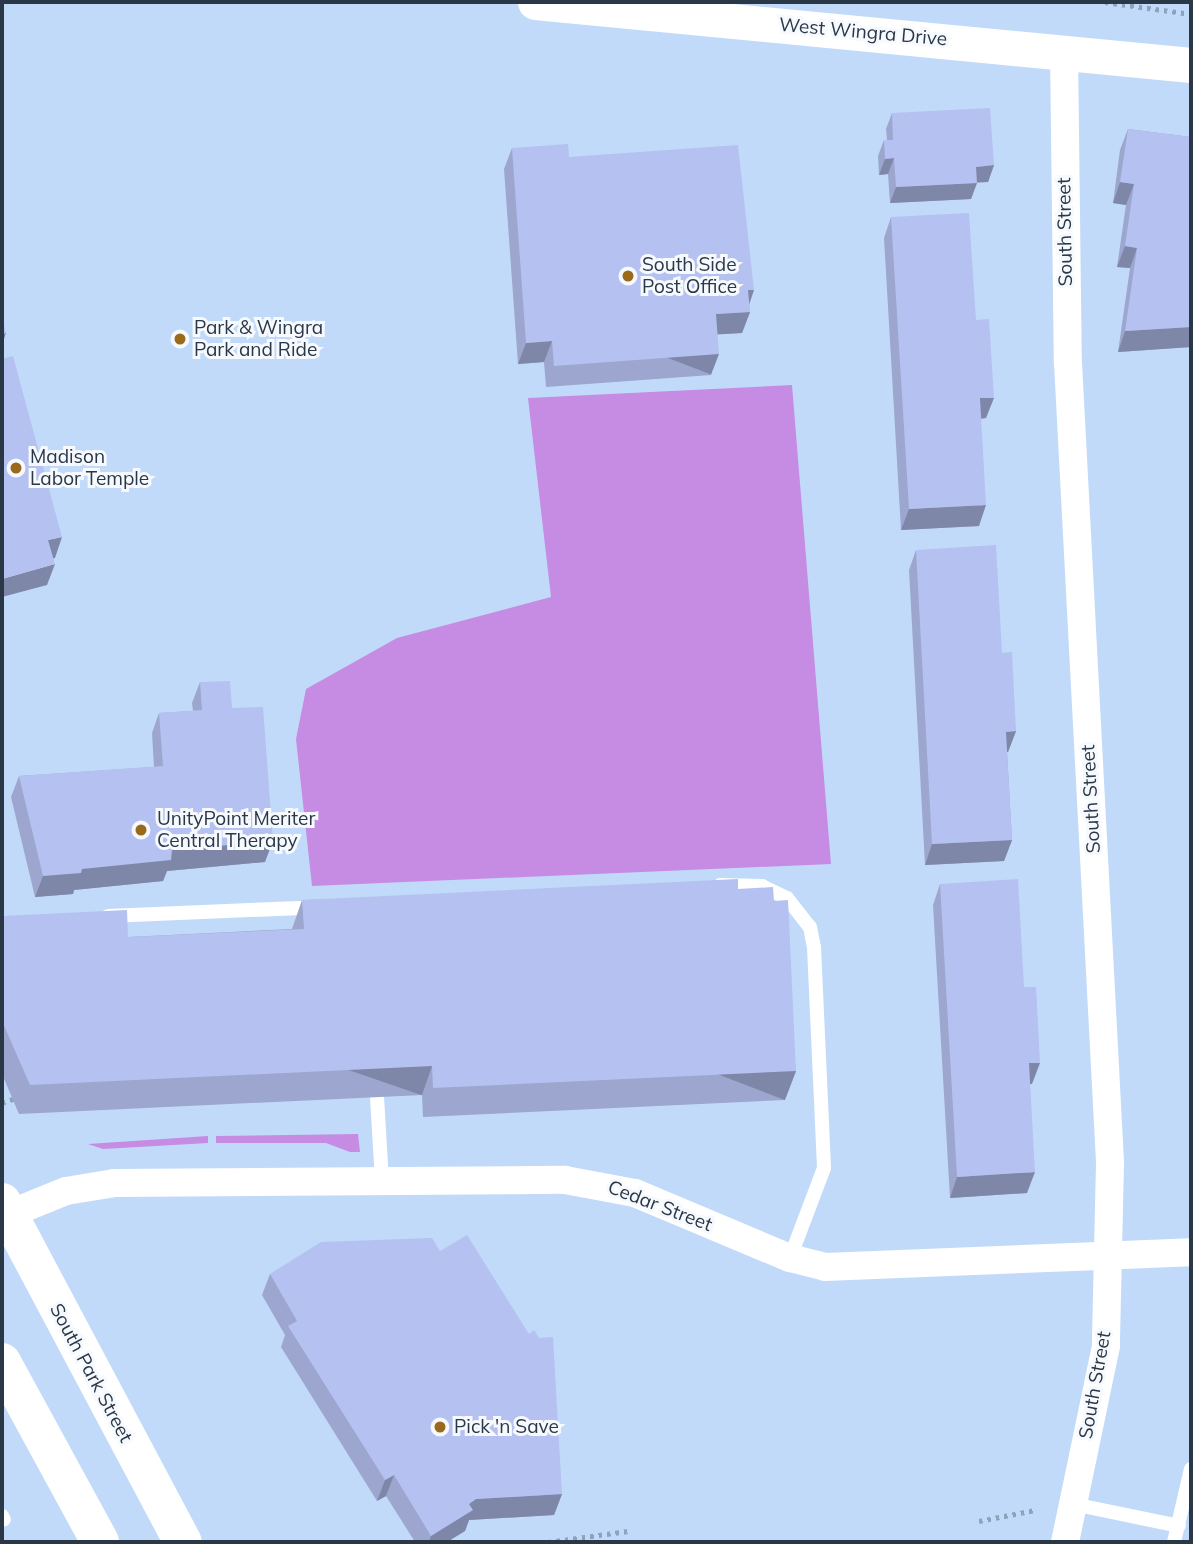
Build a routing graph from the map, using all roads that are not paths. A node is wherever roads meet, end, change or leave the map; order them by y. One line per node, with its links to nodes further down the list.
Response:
1 (535, 2): 2 (street, West Wingra Drive)
2 (1064, 51): 3 (street, West Wingra Drive); 11 (street, South Street)
3 (1191, 65)
4 (702, 886): 12 (lane)
5 (341, 905): 6 (lane)
6 (96, 916)
7 (377, 1097): 8 (lane)
8 (382, 1181): 9 (street, Cedar Street); 12 (street, Cedar Street)
9 (4, 1211): 18 (main road, South Park Street)
10 (1191, 1252): 11 (street, Cedar Street)
11 (1107, 1257): 12 (street, Cedar Street); 15 (street, South Street)
12 (790, 1258)
13 (2, 1362): 17 (main road)
14 (1191, 1469): 16 (lane)
15 (1073, 1504): 16 (lane); 19 (street, South Street)
16 (1179, 1526): 20 (lane)
17 (100, 1542)
18 (183, 1542)
19 (1065, 1542)
20 (1174, 1542)

